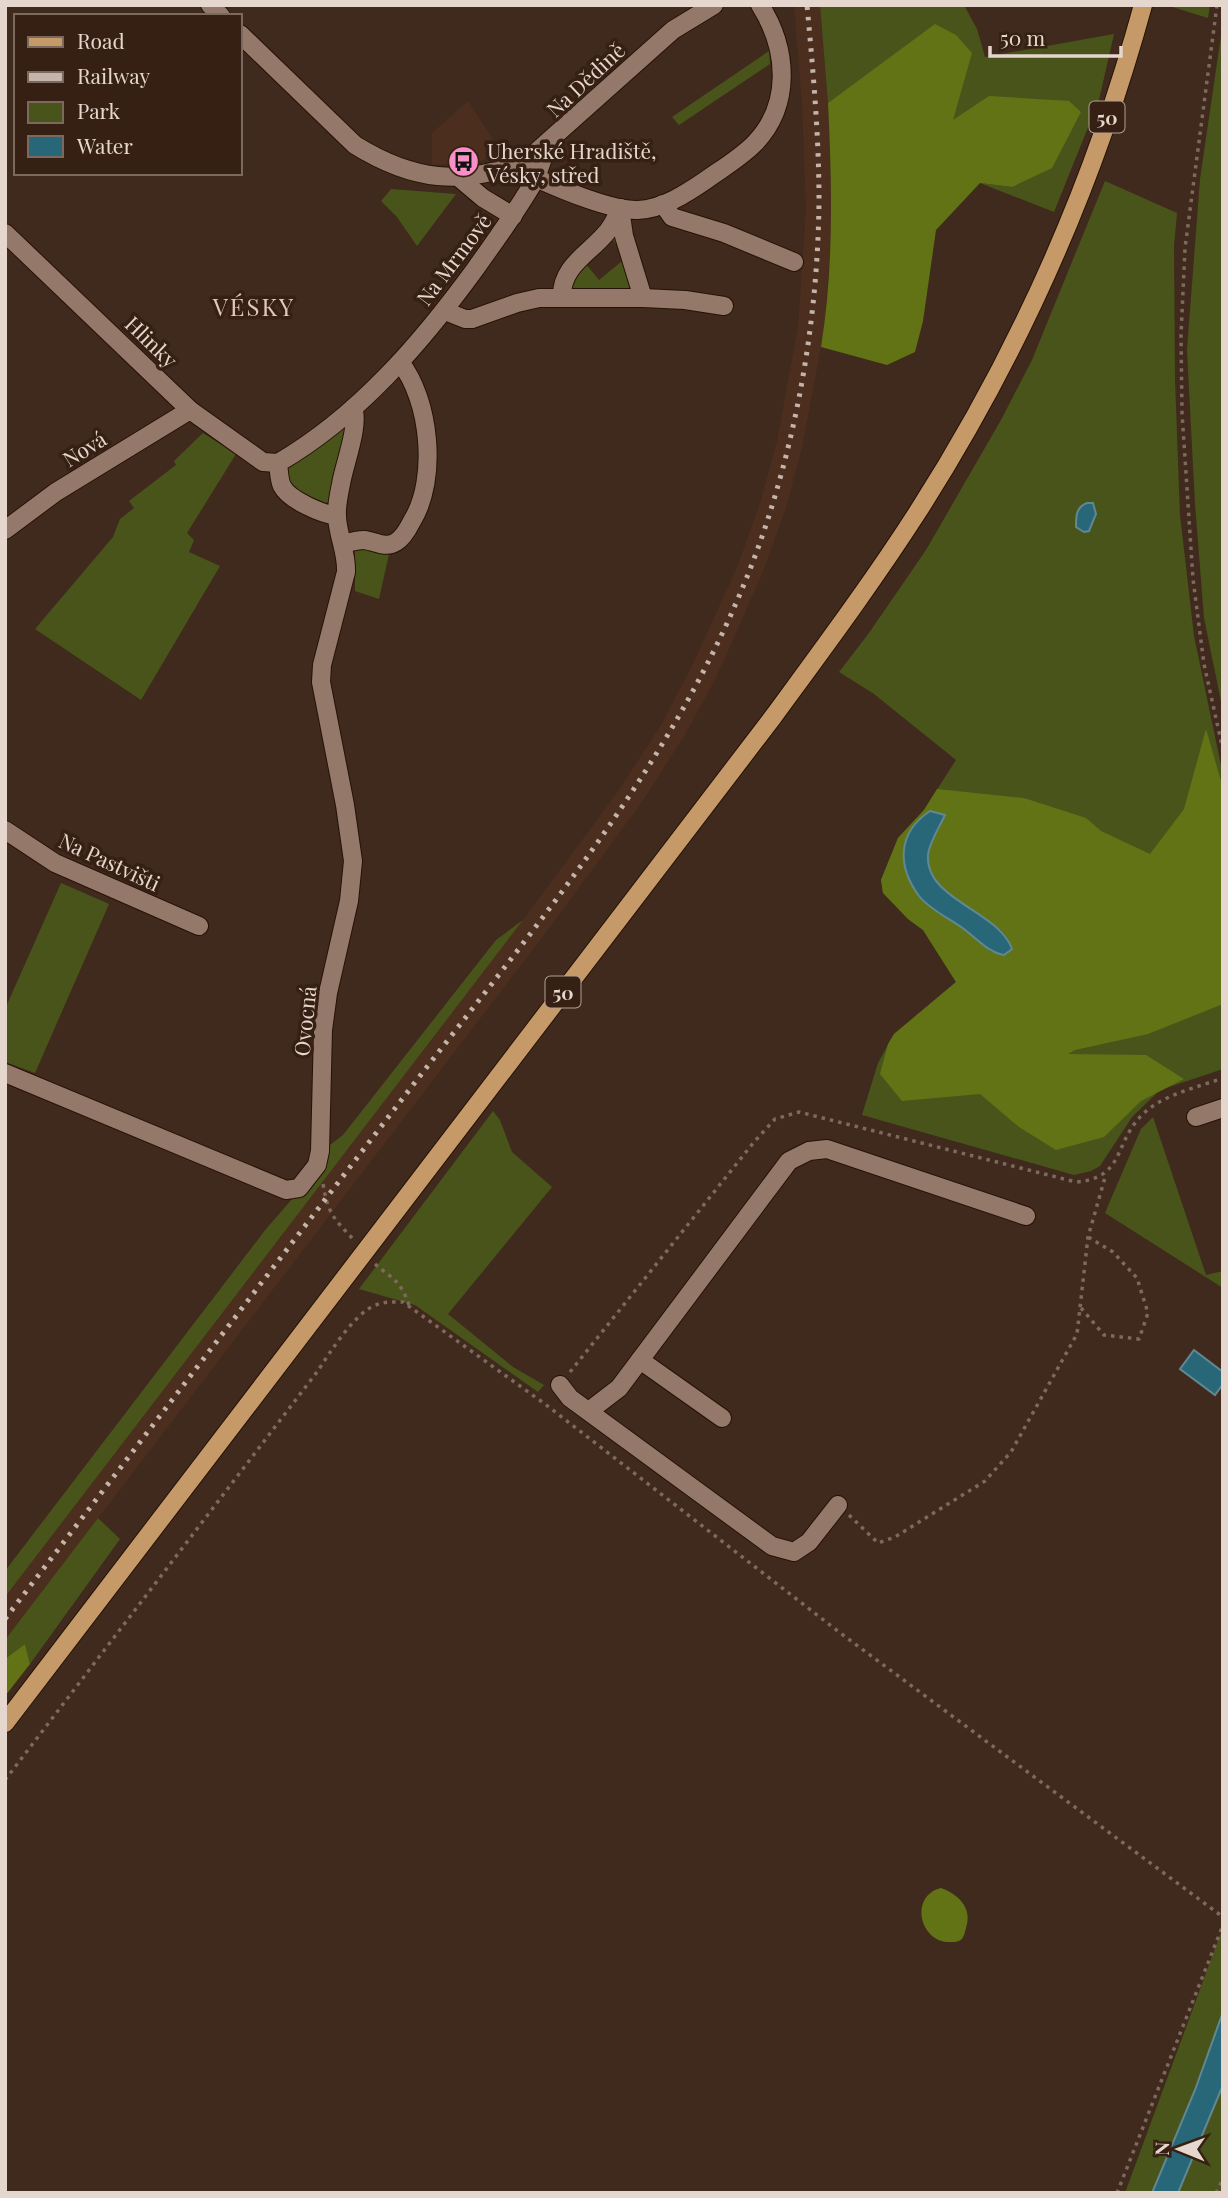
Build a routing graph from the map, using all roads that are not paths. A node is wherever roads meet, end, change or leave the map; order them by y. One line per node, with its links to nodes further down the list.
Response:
1 (760, 5): 8 (street)
2 (1143, 5): 35 (main road, 50)
3 (706, 7): 5 (street, Na Dědině)
4 (242, 36): 6 (street, Na Dědině)
5 (548, 144): 6 (street, Na Dědině); 7 (street, Na Mrmově)
6 (457, 176): 10 (street)
7 (536, 178): 9 (street); 10 (street, Na Mrmově)
8 (663, 204): 9 (street); 12 (street)
9 (620, 208): 13 (street); 14 (street)
10 (513, 216): 16 (street, Na Mrmově)
11 (5, 233): 19 (street, Hlinky)
12 (794, 262)
13 (562, 297): 14 (street); 16 (street)
14 (643, 298): 15 (street)
15 (724, 306)
16 (444, 311): 17 (street, Na Mrmově)
17 (400, 362): 18 (street, Na Mrmově); 23 (street)
18 (353, 408): 20 (street, Na Mrmově); 21 (street)
19 (190, 410): 20 (street, Hlinky); 22 (street, Nová)
20 (278, 463): 21 (street)
21 (337, 516): 23 (street)
22 (5, 530)
23 (343, 544): 26 (street, Ovocná)
24 (5, 831): 25 (street, Na Pastvišti)
25 (199, 926)
26 (5, 1073)
27 (1223, 1108): 28 (street)
28 (1196, 1117)
29 (1026, 1216): 30 (street)
30 (640, 1360): 32 (street); 33 (street)
31 (560, 1385): 32 (street)
32 (589, 1411): 34 (street)
33 (722, 1418)
34 (838, 1505)
35 (5, 1723)

